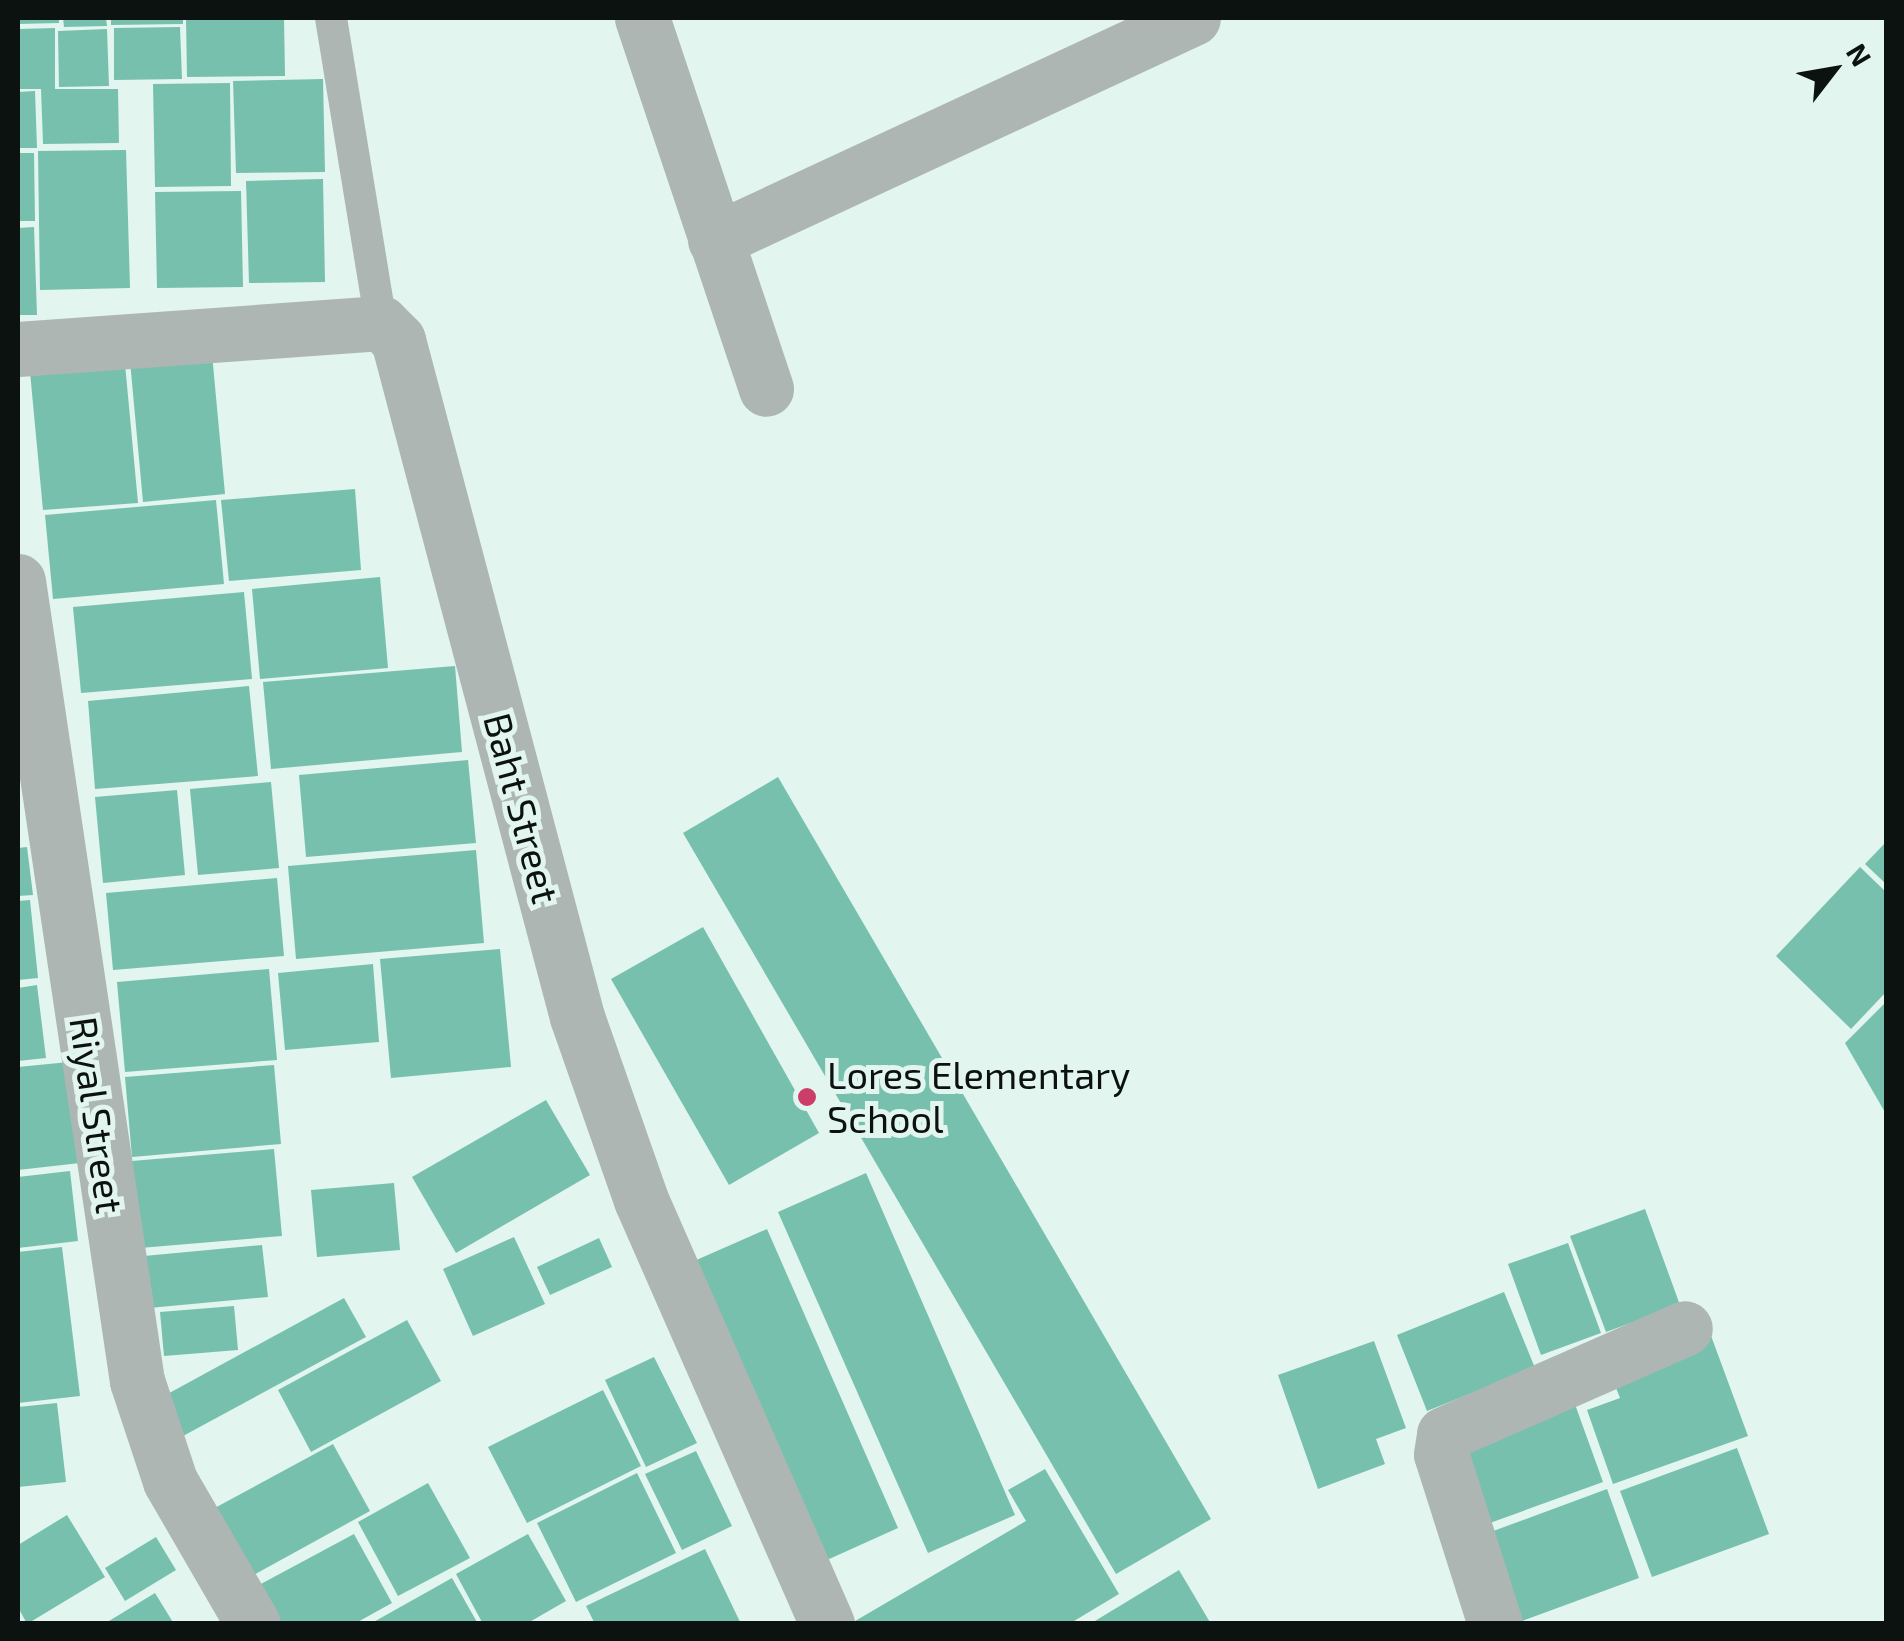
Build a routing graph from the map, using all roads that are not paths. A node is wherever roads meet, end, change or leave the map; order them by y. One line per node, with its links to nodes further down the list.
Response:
1 (331, 18): 5 (lane)
2 (642, 18): 4 (street)
3 (1193, 18): 4 (street)
4 (715, 240): 7 (street)
5 (380, 323): 6 (street); 11 (street, Baht Street)
6 (18, 349)
7 (766, 389)
8 (18, 581): 10 (street, Riyal Street)
9 (1686, 1328): 12 (street)
10 (253, 1624)
11 (826, 1624)
12 (1495, 1624)

